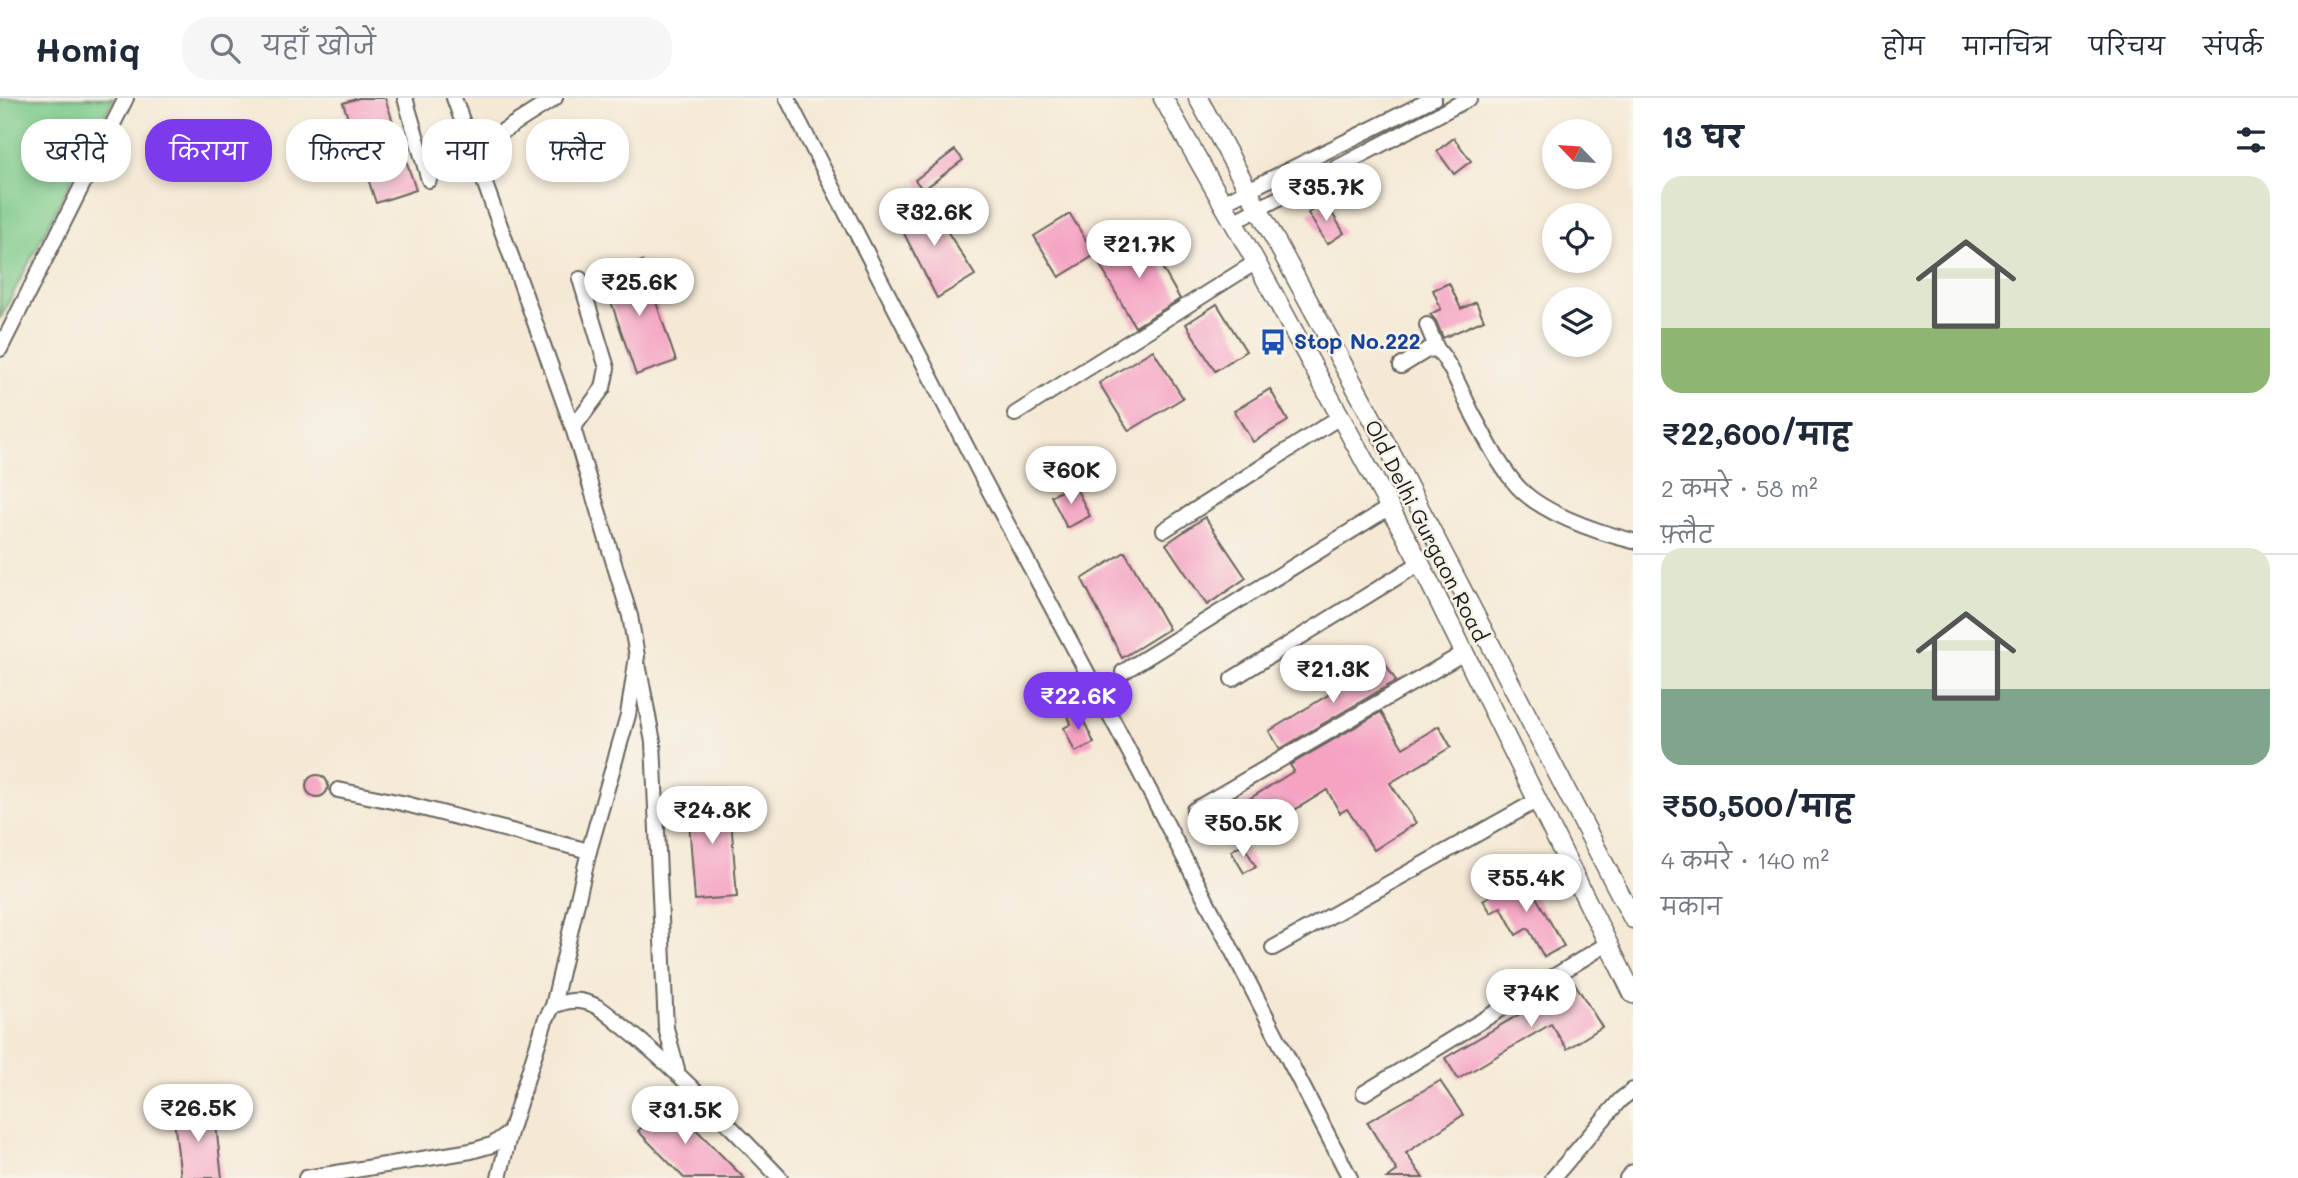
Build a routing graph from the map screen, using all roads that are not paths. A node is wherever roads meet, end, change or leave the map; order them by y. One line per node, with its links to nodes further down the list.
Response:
1 (125, 98): 21 (street)
2 (405, 98): 12 (street)
3 (454, 98): 10 (street)
4 (555, 98): 11 (street)
5 (787, 98): 52 (street)
6 (1163, 98): 15 (main road, Old Delhi Gurgaon Road)
7 (1198, 98): 14 (main road, Old Delhi Gurgaon Road)
8 (1434, 98): 14 (street)
9 (1470, 98): 16 (street)
10 (462, 119)
11 (512, 125)
12 (422, 156)
13 (485, 182): 26 (street)
14 (1248, 189): 15 (street); 16 (main road, Old Delhi Gurgaon Road)
15 (1222, 203): 17 (main road, Old Delhi Gurgaon Road)
16 (1258, 209): 17 (street); 39 (main road, Old Delhi Gurgaon Road)
17 (1233, 222): 18 (main road, Old Delhi Gurgaon Road)
18 (1256, 262): 24 (street); 25 (main road, Old Delhi Gurgaon Road)
19 (580, 278): 26 (street)
20 (1427, 325): 22 (street)
21 (0, 349)
22 (1437, 349): 23 (street); 29 (street)
23 (1401, 366)
24 (1015, 414)
25 (1341, 416): 27 (main road, Old Delhi Gurgaon Road); 28 (street)
26 (573, 428): 32 (street)
27 (1390, 506): 30 (main road, Old Delhi Gurgaon Road); 33 (street)
28 (1164, 530)
29 (1633, 541)
30 (1420, 563): 31 (main road, Old Delhi Gurgaon Road); 34 (street)
31 (1464, 653): 36 (main road, Old Delhi Gurgaon Road); 37 (street)
32 (637, 656): 38 (street); 44 (street)
33 (1123, 672)
34 (1232, 679)
35 (338, 790): 38 (street)
36 (1536, 801): 40 (main road, Old Delhi Gurgaon Road); 41 (street)
37 (1194, 810)
38 (589, 851): 43 (street)
39 (1633, 919)
40 (1607, 944): 42 (main road, Old Delhi Gurgaon Road); 46 (street)
41 (1273, 948)
42 (1633, 994)
43 (553, 1006): 44 (street); 47 (street)
44 (678, 1073): 51 (street)
45 (1633, 1090): 53 (street)
46 (1364, 1093)
47 (510, 1132): 49 (street); 50 (street)
48 (1633, 1172): 54 (street)
49 (306, 1178)
50 (499, 1178)
51 (780, 1178)
52 (1350, 1178)
53 (1553, 1178)
54 (1627, 1178)

